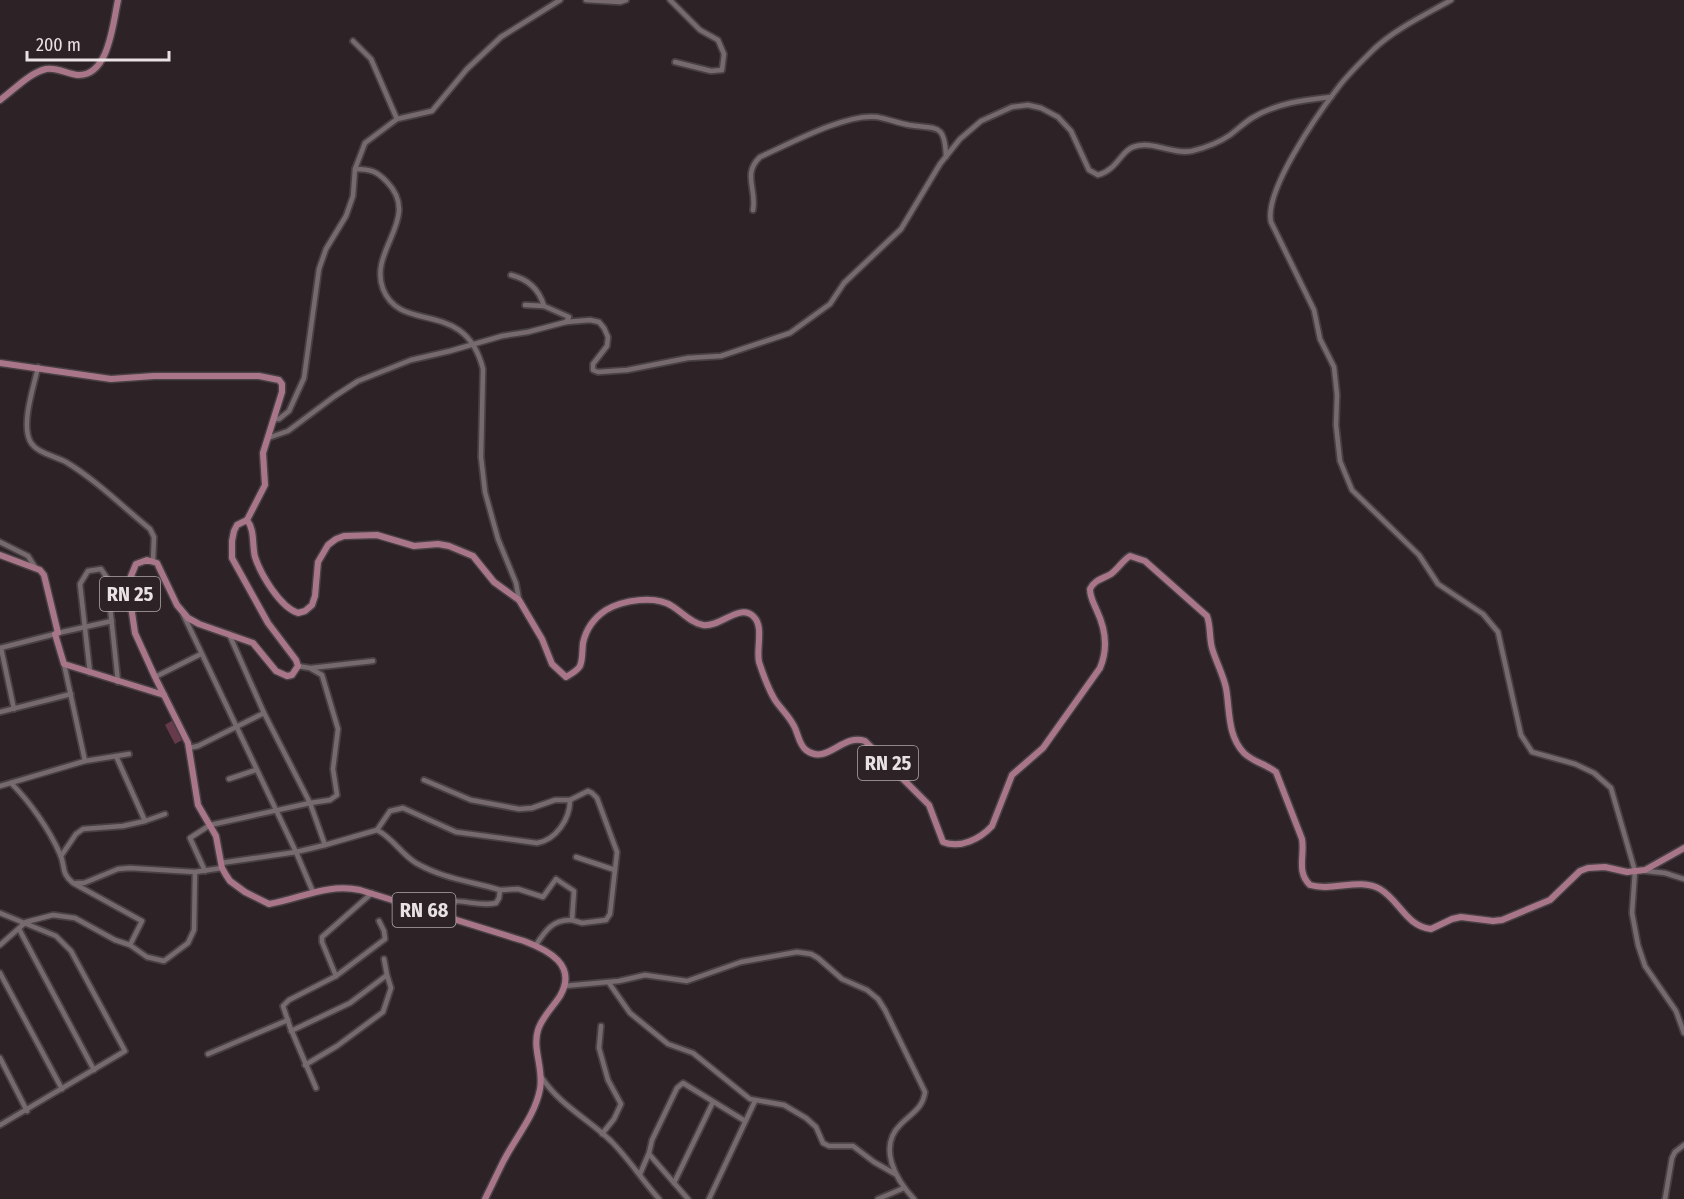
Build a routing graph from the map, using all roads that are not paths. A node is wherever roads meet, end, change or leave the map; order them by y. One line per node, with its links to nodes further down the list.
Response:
1 (118, 0): 10 (main road)
2 (560, 0): 11 (street)
3 (586, 0): 4 (street)
4 (626, 0)
5 (670, 0): 8 (street)
6 (1451, 0): 9 (street)
7 (353, 41): 11 (street)
8 (675, 62)
9 (1331, 97): 12 (street); 74 (street)
10 (0, 100)
11 (397, 119): 13 (street)
12 (946, 157): 14 (street); 18 (street)
13 (355, 169): 19 (street); 22 (street)
14 (753, 210)
15 (511, 275): 17 (street)
16 (525, 305): 17 (street)
17 (544, 306): 18 (street)
18 (566, 322): 19 (street)
19 (472, 344): 23 (street); 29 (street)
20 (0, 363): 21 (main road)
21 (38, 368): 22 (main road); 27 (street)
22 (274, 419): 23 (main road)
23 (268, 438): 24 (main road)
24 (247, 520): 29 (main road, RN 25); 39 (main road)
25 (0, 542): 28 (street)
26 (0, 555): 28 (main road)
27 (153, 561): 30 (main road, RN 25); 42 (main road, RN 25)
28 (35, 567): 33 (main road)
29 (519, 600): 74 (main road, RN 25)
30 (182, 612): 34 (main road, RN 25); 36 (street)
31 (112, 621): 32 (street); 32 (street); 43 (street)
32 (86, 627): 33 (street); 41 (street)
33 (57, 634): 35 (street); 38 (main road)
34 (229, 634): 39 (main road, RN 25); 48 (street)
35 (0, 648): 46 (street)
36 (201, 654): 42 (street); 49 (street)
37 (374, 661): 40 (street)
38 (63, 664): 41 (main road); 44 (street)
39 (298, 666): 40 (street)
40 (310, 668): 60 (street)
41 (90, 673): 43 (main road)
42 (154, 677): 45 (main road, RN 25)
43 (118, 682): 45 (main road)
44 (71, 694): 46 (street); 53 (street)
45 (164, 695): 50 (main road, RN 68)
46 (14, 709): 47 (street)
47 (0, 712)
48 (264, 713): 49 (street); 60 (street)
49 (235, 726): 50 (street); 54 (street)
50 (189, 748): 64 (main road, RN 68)
51 (129, 754): 52 (street)
52 (116, 756): 53 (street); 63 (street)
53 (85, 761): 57 (street)
54 (256, 770): 55 (street); 61 (street)
55 (229, 779)
56 (424, 780): 59 (street)
57 (11, 783): 58 (street); 69 (street)
58 (0, 786)
59 (570, 800): 65 (street); 72 (street)
60 (310, 803): 61 (street); 66 (street)
61 (277, 811): 64 (street); 68 (street)
62 (165, 814): 63 (street)
63 (145, 821): 69 (street)
64 (210, 825): 71 (main road, RN 68); 73 (street)
65 (377, 830): 66 (street); 78 (street)
66 (325, 845): 68 (street)
67 (1684, 849): 74 (main road)
68 (296, 852): 71 (street); 79 (street)
69 (61, 856): 77 (street)
70 (576, 857): 72 (street)
71 (222, 866): 73 (street); 79 (main road, RN 68)
72 (615, 870): 83 (street)
73 (205, 871): 75 (street)
74 (1637, 871): 76 (street); 99 (street)
75 (195, 872): 77 (street); 88 (street)
76 (1684, 879)
77 (73, 883): 88 (street)
78 (500, 890): 81 (street); 83 (street)
79 (313, 892): 80 (main road, RN 68)
80 (372, 894): 81 (main road, RN 68); 93 (street)
81 (431, 912): 89 (main road, RN 68)
82 (0, 913): 85 (street)
83 (572, 920): 89 (street)
84 (379, 921): 93 (street)
85 (26, 922): 86 (street); 88 (street); 103 (street)
86 (19, 929): 87 (street); 103 (street)
87 (0, 945)
88 (130, 945)
89 (536, 945): 95 (main road, RN 68)
90 (384, 959): 92 (street)
91 (0, 973): 106 (street)
92 (387, 975): 98 (street); 102 (street)
93 (336, 976): 96 (street)
94 (609, 983): 95 (street); 107 (street); 116 (street)
95 (564, 986): 104 (main road)
96 (288, 1020): 98 (street); 100 (street)
97 (601, 1026): 112 (street)
98 (291, 1031): 102 (street)
99 (1684, 1033)
100 (208, 1054)
101 (0, 1058): 109 (street)
102 (305, 1065): 105 (street)
103 (94, 1070): 106 (street)
104 (542, 1078): 112 (street); 119 (main road)
105 (316, 1088)
106 (62, 1089): 109 (street)
107 (755, 1101): 110 (street); 116 (street)
108 (713, 1102): 110 (street); 114 (street); 117 (street)
109 (27, 1111): 111 (street)
110 (746, 1121): 122 (street)
111 (0, 1125)
112 (602, 1134): 115 (street)
113 (1684, 1145): 125 (street)
114 (648, 1154): 115 (street); 117 (street)
115 (640, 1174): 120 (street)
116 (895, 1174): 118 (street)
117 (674, 1183): 121 (street)
118 (904, 1188): 123 (street); 124 (street)
119 (485, 1199)
120 (659, 1199)
121 (688, 1199)
122 (709, 1199)
123 (878, 1199)
124 (914, 1199)
125 (1665, 1199)

